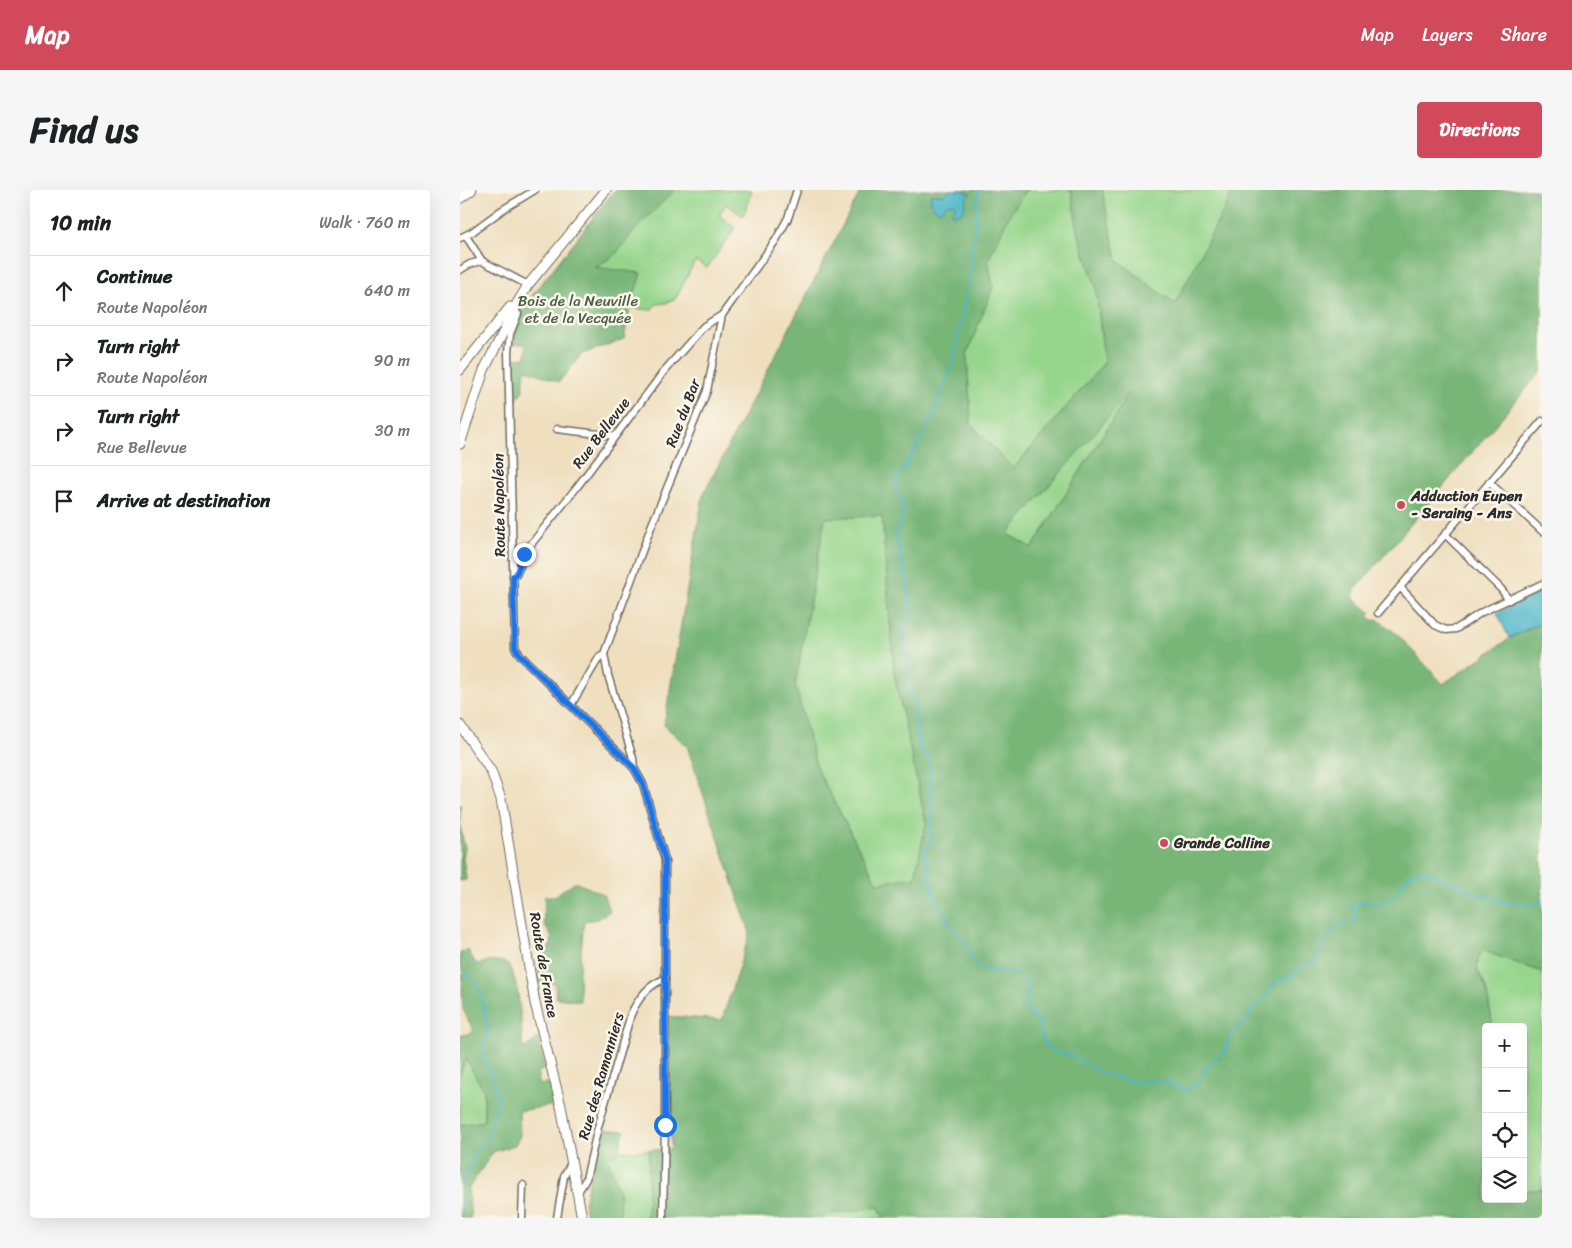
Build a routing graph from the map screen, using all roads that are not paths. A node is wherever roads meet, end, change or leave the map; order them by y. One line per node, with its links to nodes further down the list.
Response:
1 (472, 190): 5 (highway)
2 (535, 190): 6 (street)
3 (606, 190): 9 (main road)
4 (797, 190): 11 (street, Rue du Bar)
5 (460, 198)
6 (463, 237): 7 (street)
7 (482, 261): 8 (street); 9 (street)
8 (460, 270)
9 (528, 286): 10 (main road)
10 (514, 310): 12 (main road); 17 (main road); 21 (street, Route Napoléon)
11 (722, 315): 16 (street, Rue Bellevue); 26 (street, Rue du Bar)
12 (460, 370)
13 (1542, 421): 15 (street)
14 (556, 429): 16 (street)
15 (1539, 431): 18 (street)
16 (615, 436): 21 (street, Rue Bellevue)
17 (460, 444)
18 (1489, 482): 19 (street); 20 (street)
19 (1542, 531)
20 (1445, 534): 23 (street); 24 (street)
21 (513, 576): 27 (street, Route Napoléon)
22 (1542, 584): 24 (street)
23 (1400, 588): 24 (street); 25 (street)
24 (1509, 600)
25 (1378, 613)
26 (604, 654): 27 (street, Rue du Bar); 29 (street)
27 (571, 706): 29 (street, Route Napoléon)
28 (460, 725): 31 (main road, Route de France)
29 (634, 768): 30 (street, Route Napoléon)
30 (665, 980): 33 (street, Rue des Ramonniers); 37 (street, Route Napoléon)
31 (572, 1160): 33 (main road, Route de France); 35 (street)
32 (523, 1185): 34 (street)
33 (578, 1192): 36 (main road, Route de France)
34 (522, 1218)
35 (557, 1218)
36 (582, 1218)
37 (663, 1218)

